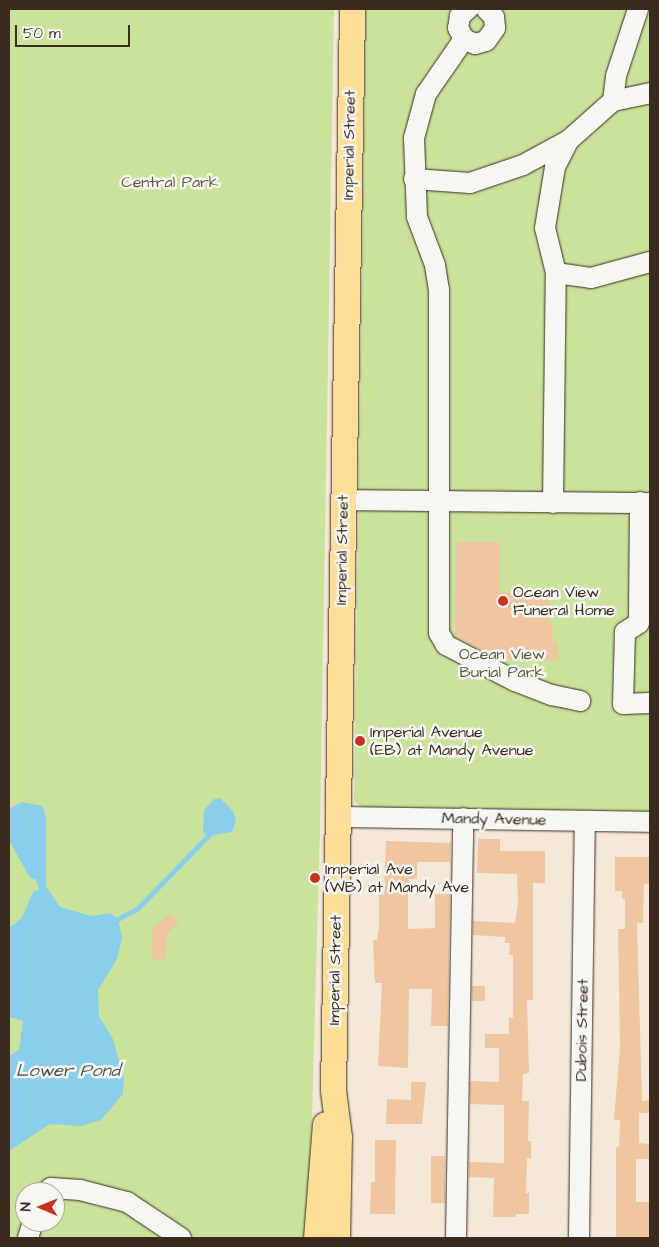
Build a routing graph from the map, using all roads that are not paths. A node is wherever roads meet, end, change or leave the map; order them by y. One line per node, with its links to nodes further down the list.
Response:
1 (352, 9): 12 (main road, Imperial Street)
2 (468, 9): 5 (street)
3 (638, 9): 7 (street)
4 (491, 10): 5 (street)
5 (464, 39): 9 (street)
6 (650, 94): 7 (street)
7 (613, 101): 8 (street)
8 (569, 140): 9 (street); 11 (street)
9 (414, 179): 13 (street)
10 (650, 262): 11 (street)
11 (556, 274): 15 (street)
12 (343, 500): 13 (street); 18 (main road, Imperial Street)
13 (437, 501): 15 (street); 16 (street)
14 (645, 502): 15 (street); 17 (street)
15 (553, 503)
16 (580, 701)
17 (650, 703)
18 (338, 817): 19 (street, Mandy Avenue); 22 (main road, Imperial Street)
19 (463, 818): 20 (street, Mandy Avenue); 27 (street)
20 (585, 821): 21 (street, Mandy Avenue); 28 (street, Dubois Street)
21 (650, 822)
22 (334, 1090): 25 (main road, Imperial Street); 26 (main road, Imperial Street)
23 (65, 1189): 24 (street)
24 (181, 1238)
25 (316, 1238)
26 (337, 1238)
27 (456, 1238)
28 (579, 1238)

